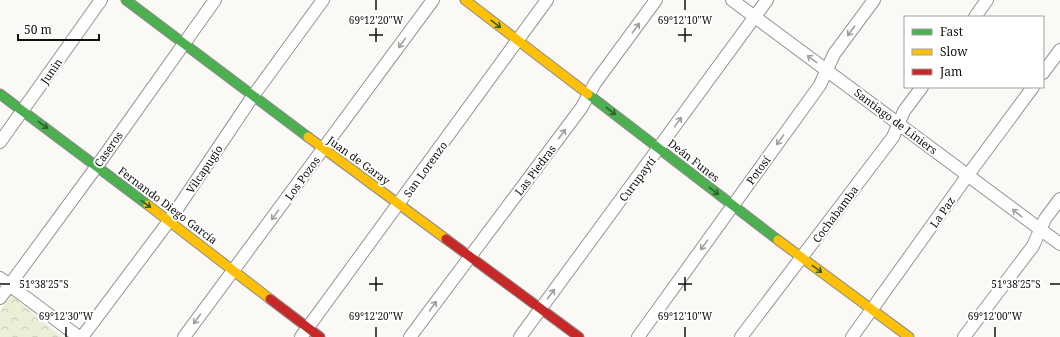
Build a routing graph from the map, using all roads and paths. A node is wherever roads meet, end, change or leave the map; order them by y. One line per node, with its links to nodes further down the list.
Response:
1 (101, 0): 25 (street, Junin)
2 (126, 0): 16 (street, Juan de Garay)
3 (215, 0): 16 (street, Caseros)
4 (323, 0): 24 (street, Vilcapugio)
5 (433, 0): 29 (street, Los Pozos, one-way to 29)
6 (466, 0): 15 (street, Deán Funes, one-way to 15)
7 (548, 0): 15 (street, San Lorenzo)
8 (656, 0): 23 (street, Las Piedras, one-way to 8)
9 (732, 0): 14 (street, Santiago de Liniers)
10 (767, 0): 14 (street, Curupaytí)
11 (874, 0): 18 (street, Potosí, one-way to 18)
12 (987, 0): 13 (street)
13 (976, 16)
14 (755, 17): 18 (street, Santiago de Liniers, one-way to 14); 28 (street, Curupaytí, one-way to 14)
15 (518, 41): 23 (street, Deán Funes); 33 (street, San Lorenzo)
16 (184, 42): 24 (street, Juan de Garay); 30 (street, Caseros)
17 (1060, 50): 19 (street)
18 (828, 70): 26 (street, Santiago de Liniers); 34 (street, Potosí, one-way to 34)
19 (1044, 72)
20 (921, 88): 26 (street, Cochabamba)
21 (1032, 88): 31 (street, La Paz)
22 (0, 94): 25 (street, Fernando Diego García)
23 (589, 95): 28 (street, Deán Funes, one-way to 28); 38 (street, Las Piedras, one-way to 23)
24 (253, 96): 29 (street, Juan de Garay); 35 (street, Vilcapugio)
25 (23, 110): 27 (street, Junin); 30 (street, Fernando Diego García, one-way to 30)
26 (898, 123): 31 (street, Santiago de Liniers); 39 (street, Cochabamba)
27 (0, 142)
28 (659, 148): 34 (street, Deán Funes, one-way to 34); 43 (street, Curupaytí, one-way to 28)
29 (323, 149): 33 (street, Juan de Garay); 40 (street, Los Pozos, one-way to 40)
30 (96, 166): 35 (street, Fernando Diego García, one-way to 35); 41 (street, Caseros)
31 (968, 174): 36 (street, Santiago de Liniers, one-way to 31); 44 (street, La Paz)
32 (1060, 199): 36 (street)
33 (399, 204): 38 (street, Juan de Garay); 45 (street, San Lorenzo)
34 (732, 205): 39 (street, Deán Funes); 52 (street, Potosí, one-way to 52)
35 (169, 221): 40 (street, Fernando Diego García); 46 (street, Vilcapugio)
36 (1040, 230): 37 (street, Santiago de Liniers); 56 (street)
37 (1060, 244)
38 (470, 256): 43 (street, Juan de Garay); 49 (street, Las Piedras, one-way to 38)
39 (801, 258): 44 (street, Deán Funes, one-way to 44); 53 (street, Cochabamba)
40 (234, 270): 45 (street, Fernando Diego García); 47 (street, Los Pozos, one-way to 47)
41 (5, 281): 42 (street, Caseros); 46 (street)
42 (0, 298)
43 (541, 308): 50 (street, Curupaytí); 51 (street, Juan de Garay)
44 (872, 310): 54 (street, La Paz); 55 (street, Deán Funes)
45 (304, 333): 48 (street, Fernando Diego García)
46 (81, 337)
47 (184, 337)
48 (320, 337)
49 (410, 337)
50 (520, 337)
51 (579, 337)
52 (638, 337)
53 (742, 337)
54 (852, 337)
55 (909, 337)
56 (964, 337)

